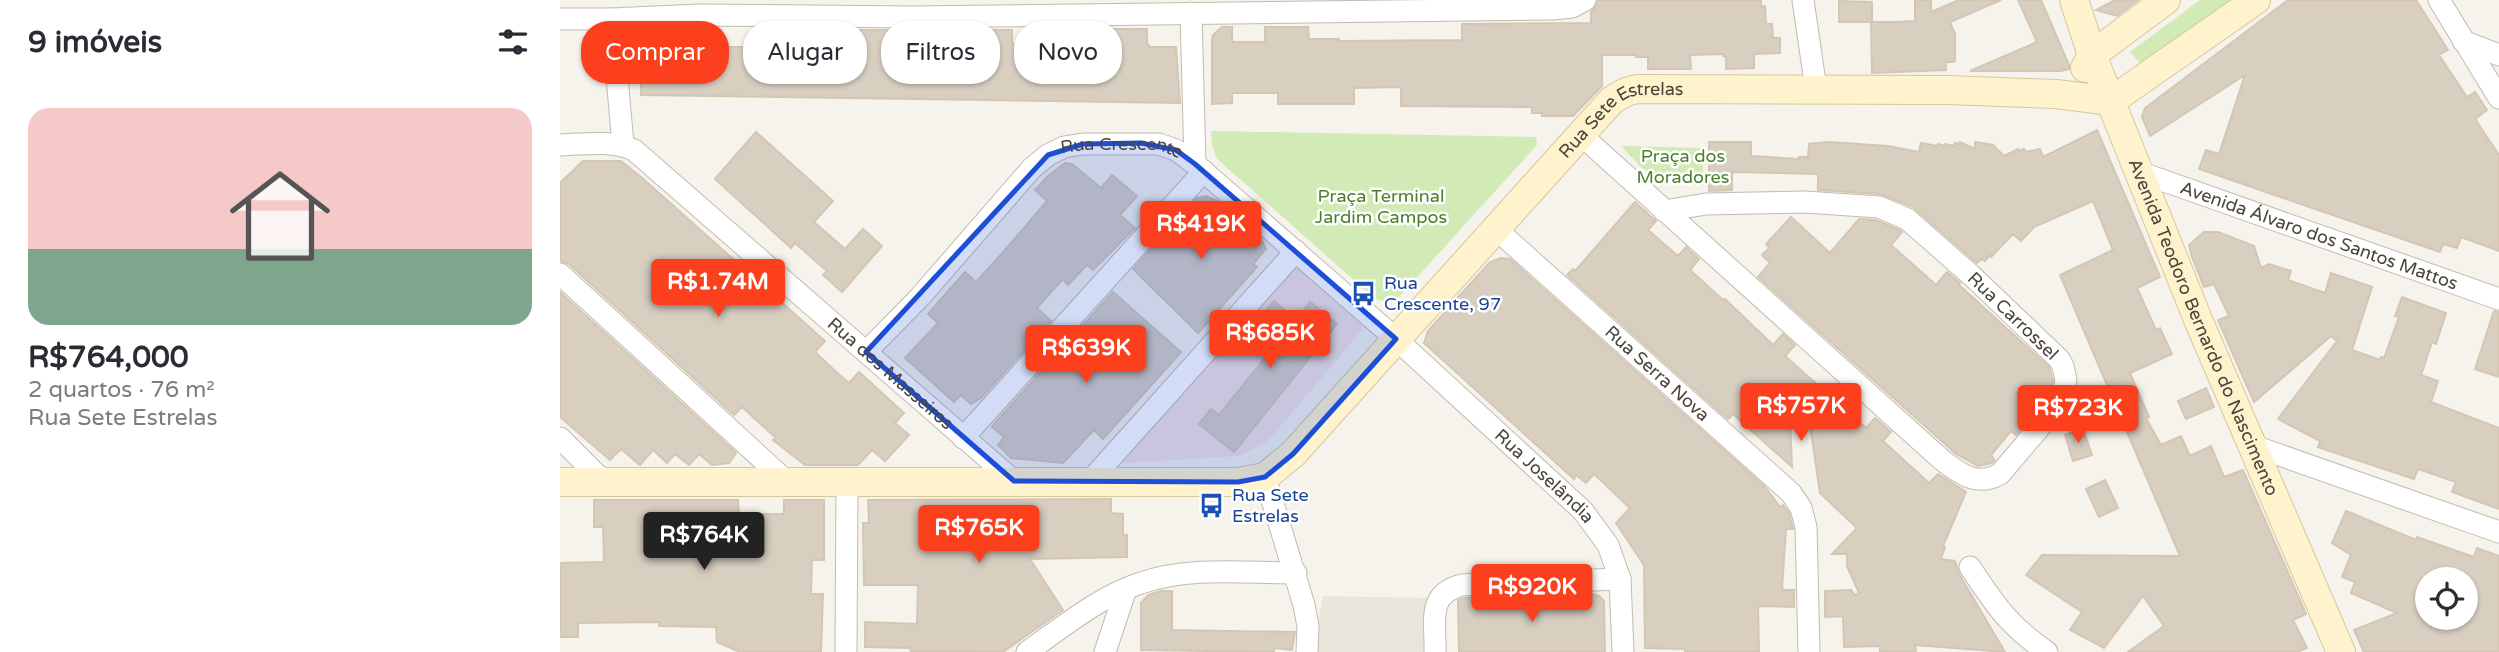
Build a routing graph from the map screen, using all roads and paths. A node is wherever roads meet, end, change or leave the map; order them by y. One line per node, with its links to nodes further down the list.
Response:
1 (1585, 0): 11 (street)
2 (1803, 0): 16 (street)
3 (2074, 0): 14 (street, Avenida Teodoro Bernardo do Nascimento)
4 (2166, 0): 14 (street)
5 (2256, 0): 19 (street)
6 (2438, 0): 13 (street)
7 (704, 7): 9 (street); 10 (street)
8 (1094, 7): 9 (street); 11 (street)
9 (911, 8)
10 (600, 13): 12 (street); 22 (street)
11 (1191, 13): 23 (street)
12 (560, 19)
13 (2463, 41): 15 (street); 18 (street)
14 (2092, 55): 17 (street); 19 (street, Avenida Teodoro Bernardo do Nascimento)
15 (2499, 55)
16 (1816, 89): 17 (street, Rua Sete Estrelas); 20 (street, Rua Sete Estrelas)
17 (2070, 95): 19 (street, Rua Sete Estrelas)
18 (2499, 98)
19 (2110, 100): 24 (street, Avenida Teodoro Bernardo do Nascimento)
20 (1581, 135): 25 (street, Rua Carrossel); 26 (street, Rua Sete Estrelas)
21 (560, 145): 22 (street)
22 (623, 145): 31 (street, Rua dos Masseiros)
23 (1199, 167): 27 (street, Rua Crescente); 31 (street, Rua Crescente); 33 (street)
24 (2139, 172): 29 (street, Avenida Álvaro dos Santos Mattos); 34 (street, Avenida Teodoro Bernardo do Nascimento)
25 (1664, 211): 25 (street, Rua Carrossel)
26 (1497, 230): 30 (street, Rua Sete Estrelas); 53 (street, Rua Serra Nova)
27 (1296, 251): 30 (street, Rua Crescente); 39 (street)
28 (560, 274): 36 (street)
29 (2499, 299)
30 (1396, 339): 35 (street, Rua Sete Estrelas); 45 (street, Rua Joselândia)
31 (866, 352): 33 (street, Rua dos Masseiros)
32 (560, 438): 41 (street)
33 (963, 438): 38 (street, Rua dos Masseiros)
34 (2251, 445): 42 (street); 55 (street, Avenida Teodoro Bernardo do Nascimento)
35 (1265, 477): 39 (street); 44 (street)
36 (786, 481): 37 (street); 41 (street)
37 (847, 481): 38 (street); 47 (street)
38 (1014, 481): 39 (street)
39 (1090, 481)
40 (560, 482): 41 (street)
41 (604, 482)
42 (2499, 532)
43 (1970, 567): 54 (street)
44 (1296, 573): 46 (street); 50 (street)
45 (1620, 579): 51 (street); 52 (street, Rua Joselândia)
46 (1126, 589): 48 (street); 49 (street)
47 (846, 652)
48 (1027, 652)
49 (1105, 652)
50 (1307, 652)
51 (1435, 652)
52 (1623, 652)
53 (1809, 652)
54 (2047, 652)
55 (2341, 652)

